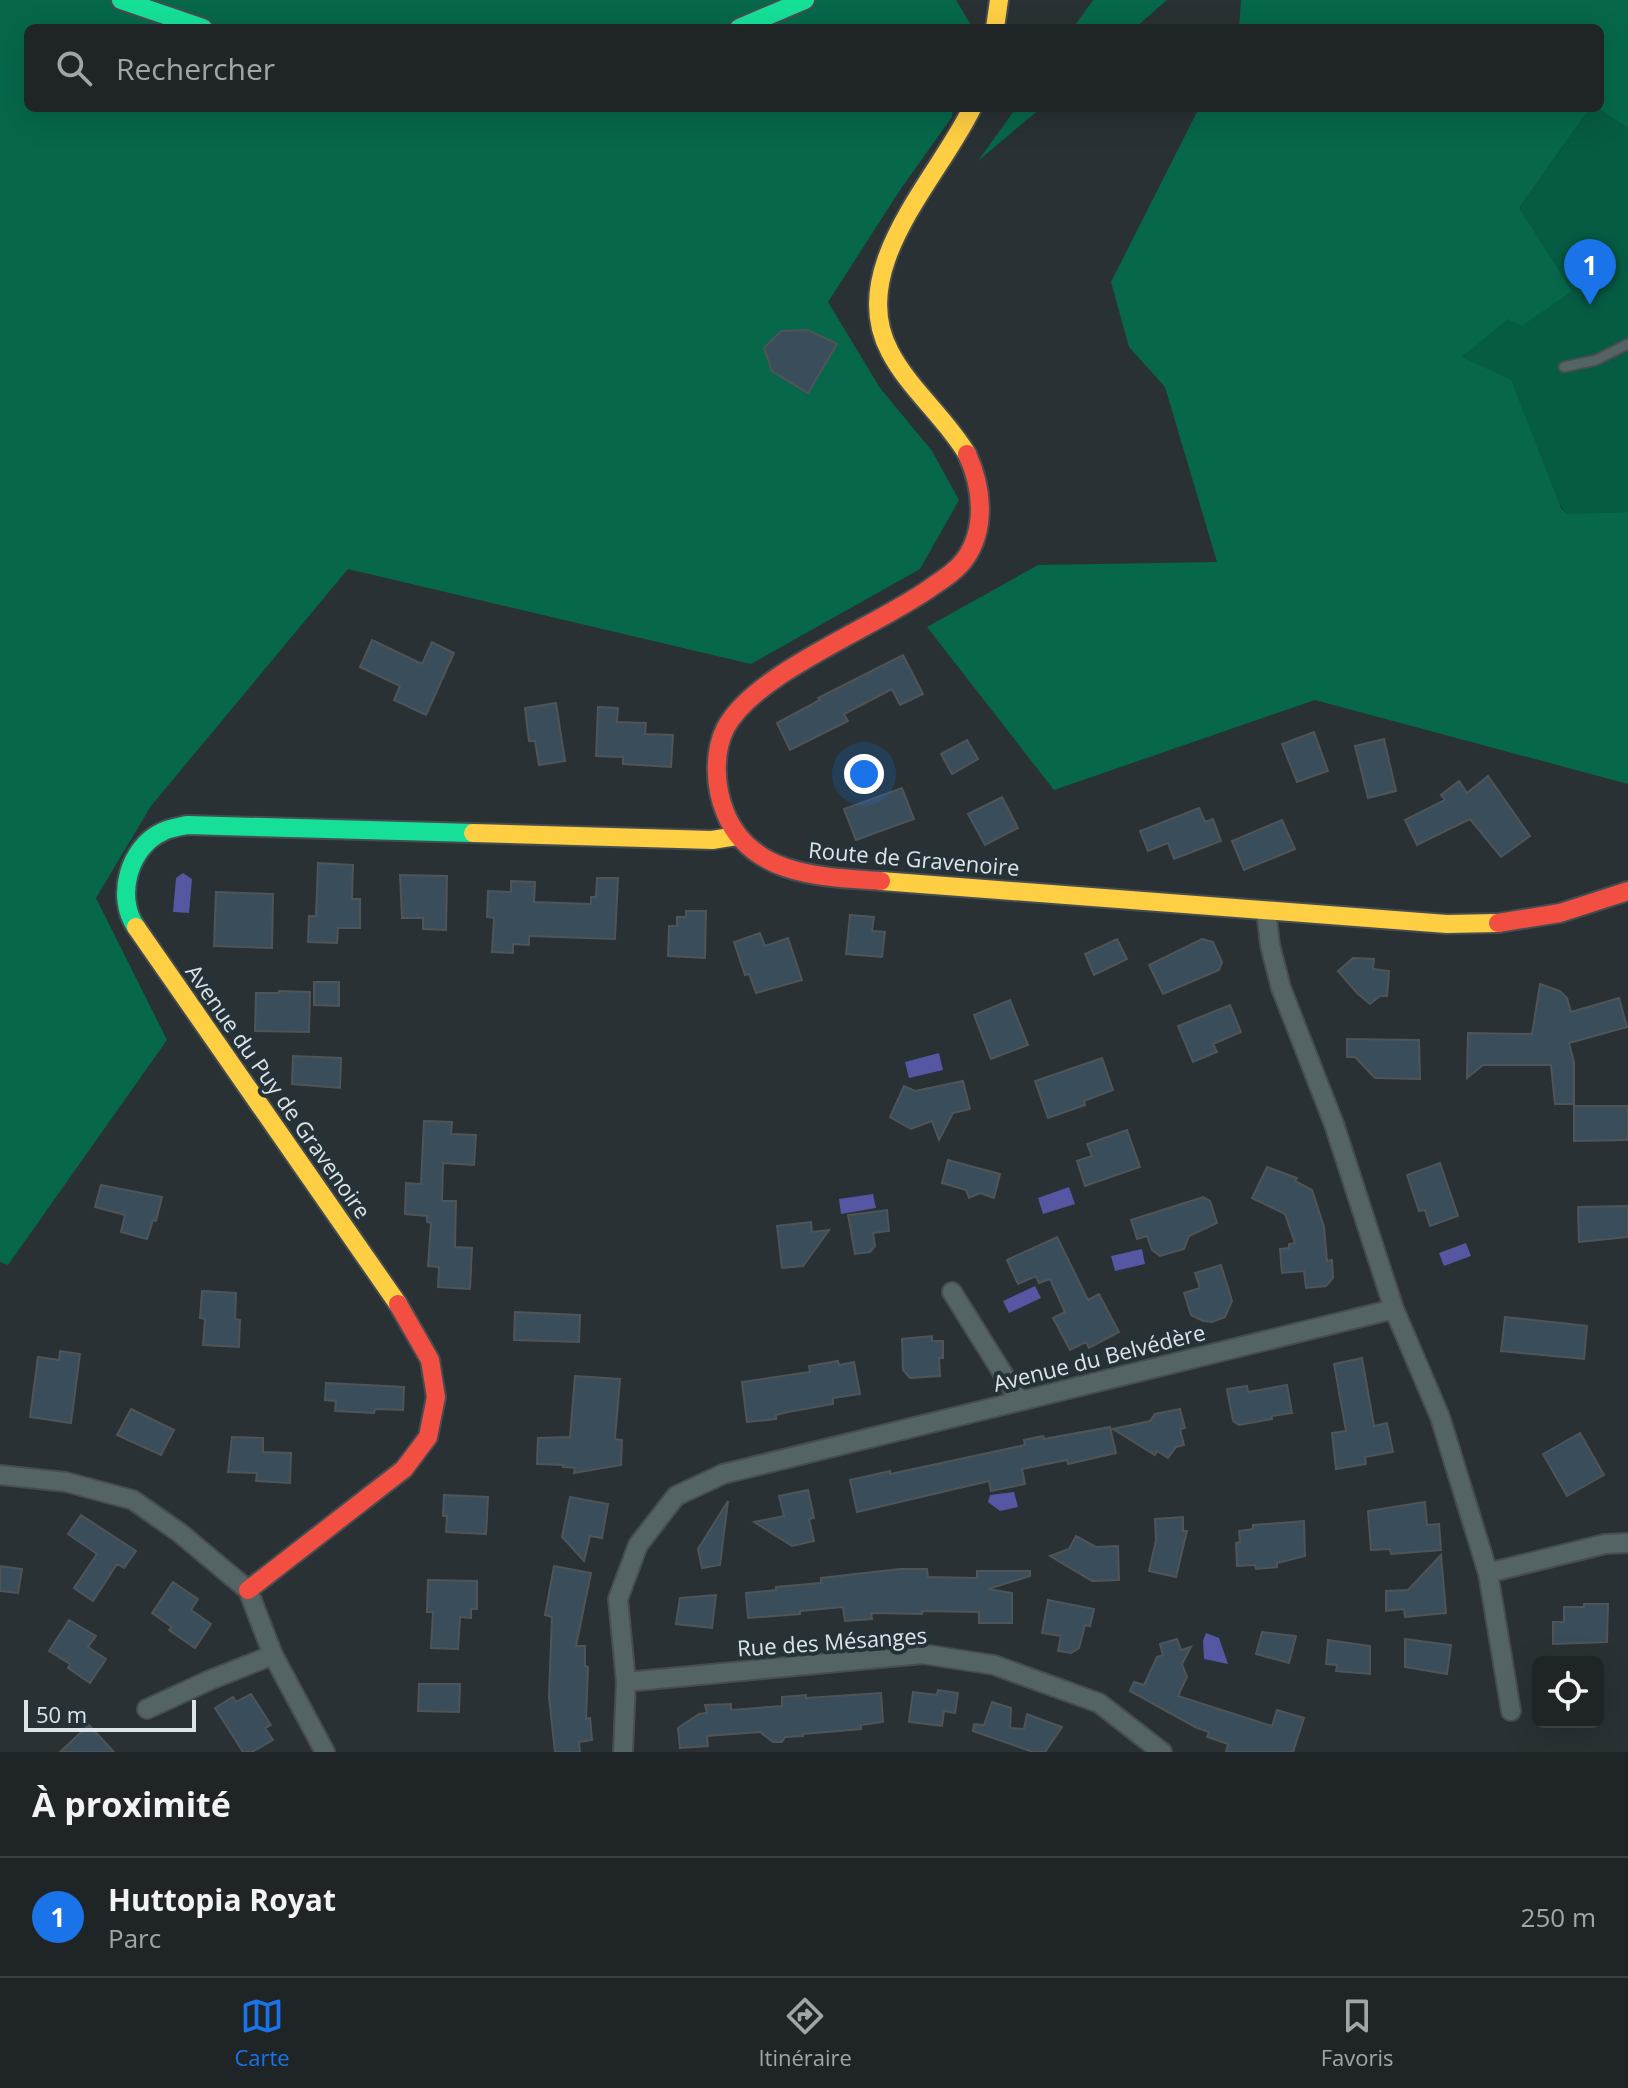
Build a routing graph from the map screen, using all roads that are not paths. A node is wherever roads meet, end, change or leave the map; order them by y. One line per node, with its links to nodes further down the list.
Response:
1 (121, 0): 4 (street)
2 (805, 0): 5 (street)
3 (999, 0): 6 (street)
4 (191, 24)
5 (748, 24)
6 (996, 24)
7 (970, 112): 10 (street, Route de Gravenoire)
8 (1628, 344): 9 (lane)
9 (1564, 367)
10 (737, 836): 12 (street, Route de Gravenoire); 19 (street, Avenue du Puy de Gravenoire)
11 (1628, 891): 12 (street, Route de Gravenoire)
12 (1266, 910): 14 (street)
13 (952, 1292): 15 (street)
14 (1394, 1309): 15 (street, Avenue du Belvédère); 18 (street)
15 (1020, 1401): 21 (street, Avenue du Belvédère)
16 (0, 1475): 19 (street)
17 (1628, 1543): 18 (street)
18 (1488, 1573): 23 (street)
19 (248, 1590): 20 (street)
20 (273, 1655): 22 (street); 24 (street)
21 (626, 1682): 25 (street, Avenue du Belvédère); 26 (street, Rue des Mésanges)
22 (147, 1709)
23 (1511, 1711)
24 (325, 1752)
25 (623, 1752)
26 (1162, 1752)

